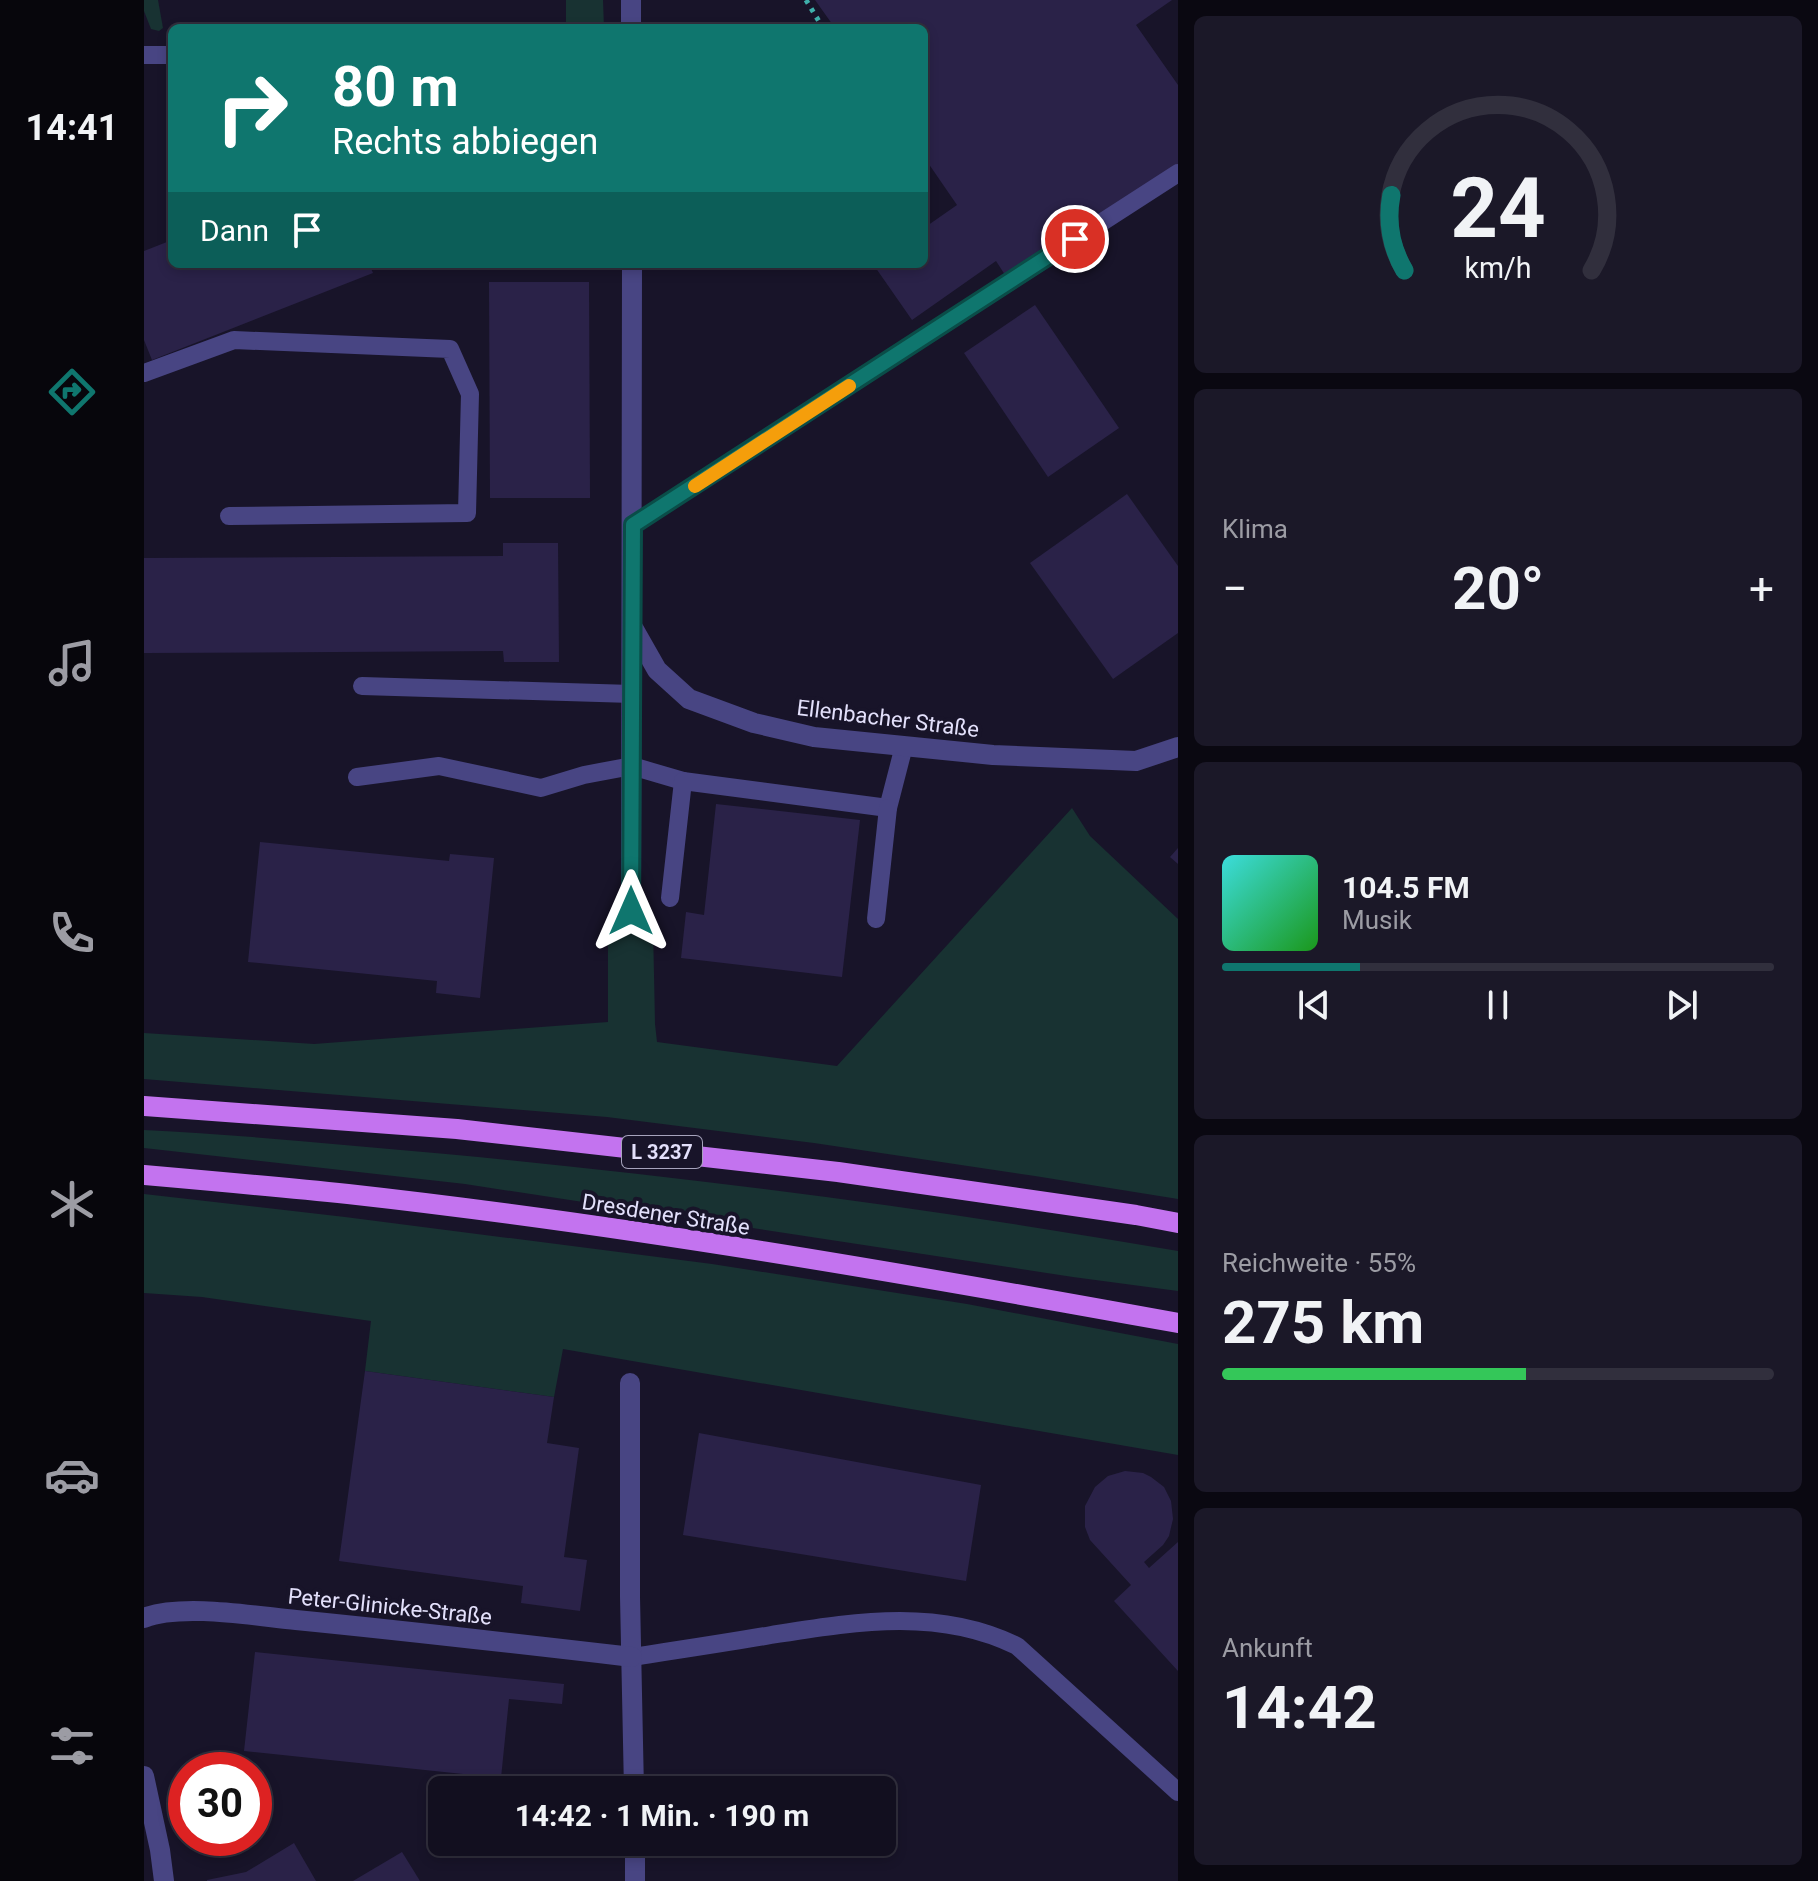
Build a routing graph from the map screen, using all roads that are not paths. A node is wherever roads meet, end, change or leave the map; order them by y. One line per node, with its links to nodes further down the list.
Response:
1 (631, 0): 2 (street)
2 (631, 24)
3 (144, 55): 4 (lane)
4 (168, 55)
5 (1178, 173): 9 (lane)
6 (632, 268): 9 (street)
7 (144, 373): 8 (lane)
8 (229, 516)
9 (633, 525): 10 (street)
10 (632, 626): 12 (street); 13 (street, Ellenbacher Straße)
11 (362, 686): 12 (lane)
12 (632, 694): 15 (street)
13 (904, 746): 14 (street, Ellenbacher Straße); 18 (lane)
14 (1178, 747)
15 (632, 766): 16 (lane); 17 (lane); 20 (street)
16 (357, 777)
17 (683, 781): 18 (lane); 19 (lane)
18 (888, 808): 21 (lane)
19 (670, 898)
20 (631, 911)
21 (876, 919)
22 (144, 1106): 24 (main road, L 3237)
23 (144, 1175): 25 (main road, Dresdener Straße)
24 (1178, 1223)
25 (1178, 1323)
26 (630, 1383): 28 (street)
27 (144, 1618): 28 (street, Peter-Glinicke-Straße)
28 (632, 1657): 30 (street); 31 (lane)
29 (144, 1776): 33 (street)
30 (634, 1776)
31 (1178, 1792)
32 (635, 1856): 34 (street)
33 (164, 1881)
34 (635, 1881)

